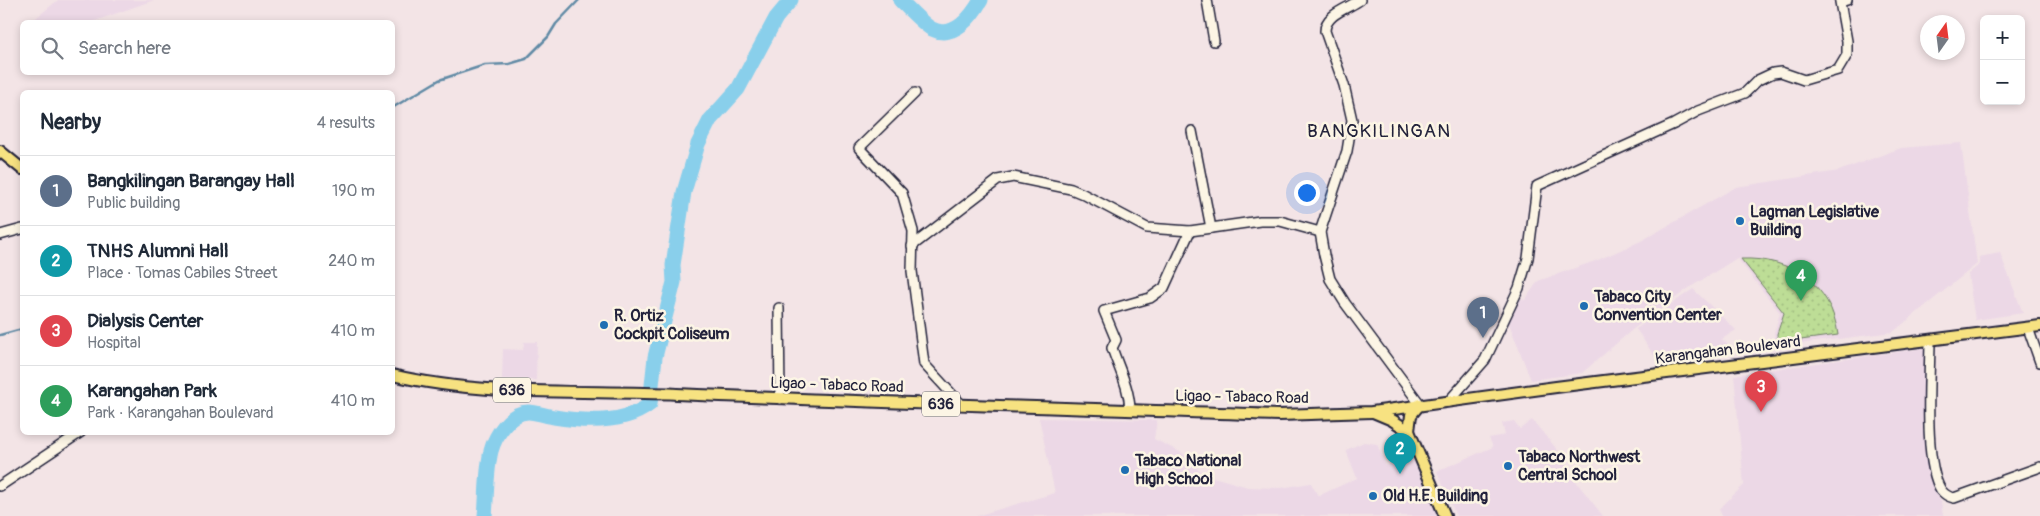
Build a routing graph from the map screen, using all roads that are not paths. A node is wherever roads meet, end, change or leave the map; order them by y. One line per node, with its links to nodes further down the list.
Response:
1 (1207, 0): 4 (street)
2 (1360, 0): 12 (street)
3 (1847, 0): 22 (street)
4 (1214, 41)
5 (915, 92): 14 (street)
6 (1192, 131): 9 (street)
7 (0, 151): 8 (main road)
8 (20, 166)
9 (1211, 228): 11 (street); 12 (street)
10 (20, 230): 13 (street)
11 (1190, 231): 14 (street); 25 (street)
12 (1320, 232): 24 (street)
13 (0, 235)
14 (912, 246): 23 (street)
15 (779, 308): 21 (street)
16 (2040, 326): 17 (main road, Karangahan Boulevard / 636)
17 (2028, 328): 18 (main road, Karangahan Boulevard / 636); 19 (street)
18 (1930, 340): 22 (main road, Karangahan Boulevard / 636); 29 (street)
19 (2040, 362)
20 (395, 376): 21 (main road, Ligao - Tabaco Road / 636)
21 (780, 399): 23 (main road, Ligao - Tabaco Road / 636)
22 (1448, 402): 24 (main road, Karangahan Boulevard / 636)
23 (961, 404): 25 (main road, Ligao - Tabaco Road / 636)
24 (1420, 404): 26 (main road, Ligao - Tabaco Road / 636); 27 (main road)
25 (1130, 410): 26 (main road, Ligao - Tabaco Road / 636)
26 (1372, 412): 27 (main road, Ligao - Tabaco Road / 636)
27 (1409, 431): 31 (main road)
28 (76, 435): 30 (street)
29 (2040, 467)
30 (0, 486)
31 (1445, 516)

